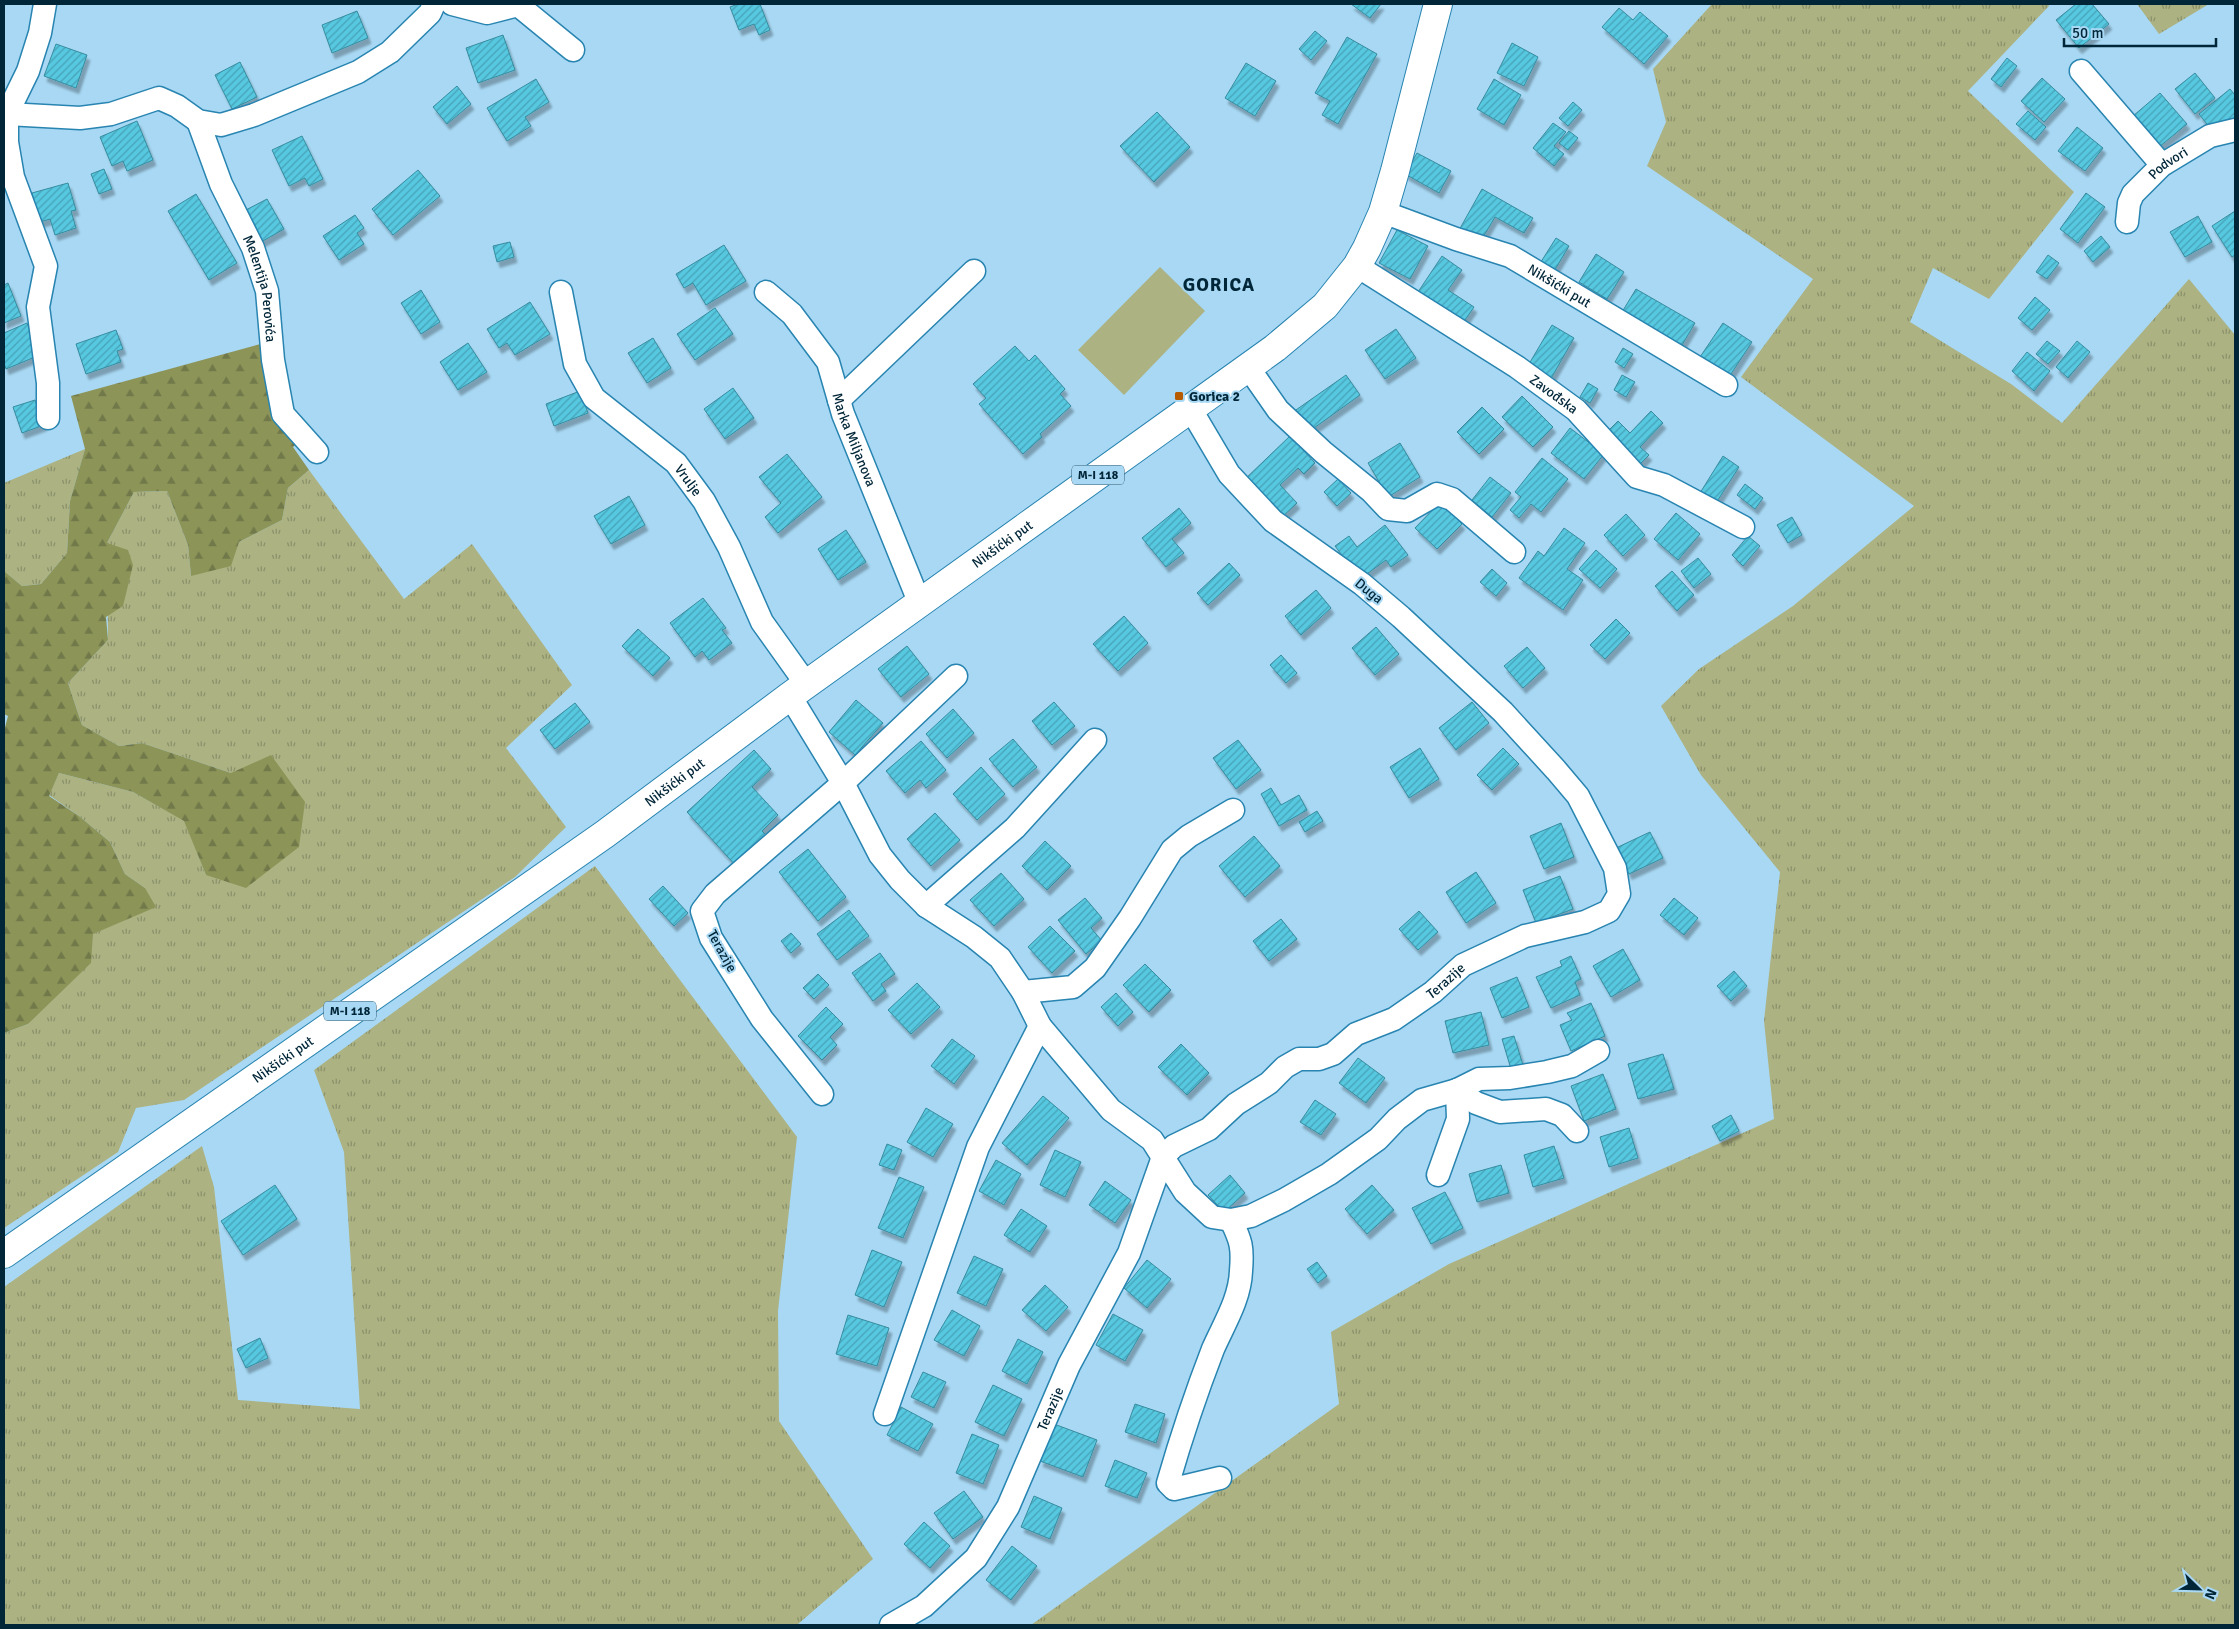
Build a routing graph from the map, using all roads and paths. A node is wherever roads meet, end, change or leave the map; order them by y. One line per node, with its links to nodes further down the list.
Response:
1 (45, 4): 7 (street)
2 (434, 4): 8 (street)
3 (452, 4): 5 (street)
4 (1438, 4): 12 (main road, Nikšićki put / M-I 118)
5 (573, 50)
6 (2081, 71): 11 (street)
7 (7, 114): 8 (street); 10 (street)
8 (198, 121): 23 (street, Melentija Perovića)
9 (2235, 130): 11 (street, Podvori)
10 (7, 164): 22 (street)
11 (2162, 166): 13 (street, Podvori)
12 (1383, 212): 14 (main road, Nikšićki put / M-I 118); 19 (street, Nikšićki put)
13 (2128, 222)
14 (1358, 266): 18 (main road, Nikšićki put / M-I 118); 24 (street, Zavođska)
15 (974, 272): 20 (street)
16 (561, 292): 28 (street, Vrulje)
17 (766, 292): 20 (street, Marka Miljanova)
18 (1248, 367): 21 (main road, Nikšićki put / M-I 118); 25 (street)
19 (1726, 385)
20 (839, 400): 26 (street, Marka Miljanova)
21 (1190, 408): 26 (main road, Nikšićki put / M-I 118); 30 (street, Duga)
22 (48, 418)
23 (316, 452)
24 (1743, 527)
25 (1514, 552)
26 (920, 604): 28 (main road, Nikšićki put / M-I 118)
27 (956, 676): 31 (street, Terazije)
28 (798, 690): 31 (street); 43 (main road, Nikšićki put / M-I 118)
29 (1095, 740): 33 (street)
30 (1556, 770): 40 (street, Terazije)
31 (843, 784): 33 (street); 38 (street, Terazije)
32 (1234, 810): 34 (street)
33 (926, 906): 34 (street)
34 (1023, 992): 35 (street)
35 (1040, 1026): 40 (street); 44 (street)
36 (1598, 1051): 37 (street)
37 (1457, 1090): 39 (street); 41 (street); 42 (street)
38 (822, 1094)
39 (1577, 1131)
40 (1162, 1157): 42 (street); 46 (street, Terazije)
41 (1438, 1175)
42 (1231, 1220): 45 (street)
43 (4, 1254)
44 (885, 1414)
45 (1220, 1478)
46 (891, 1625)

